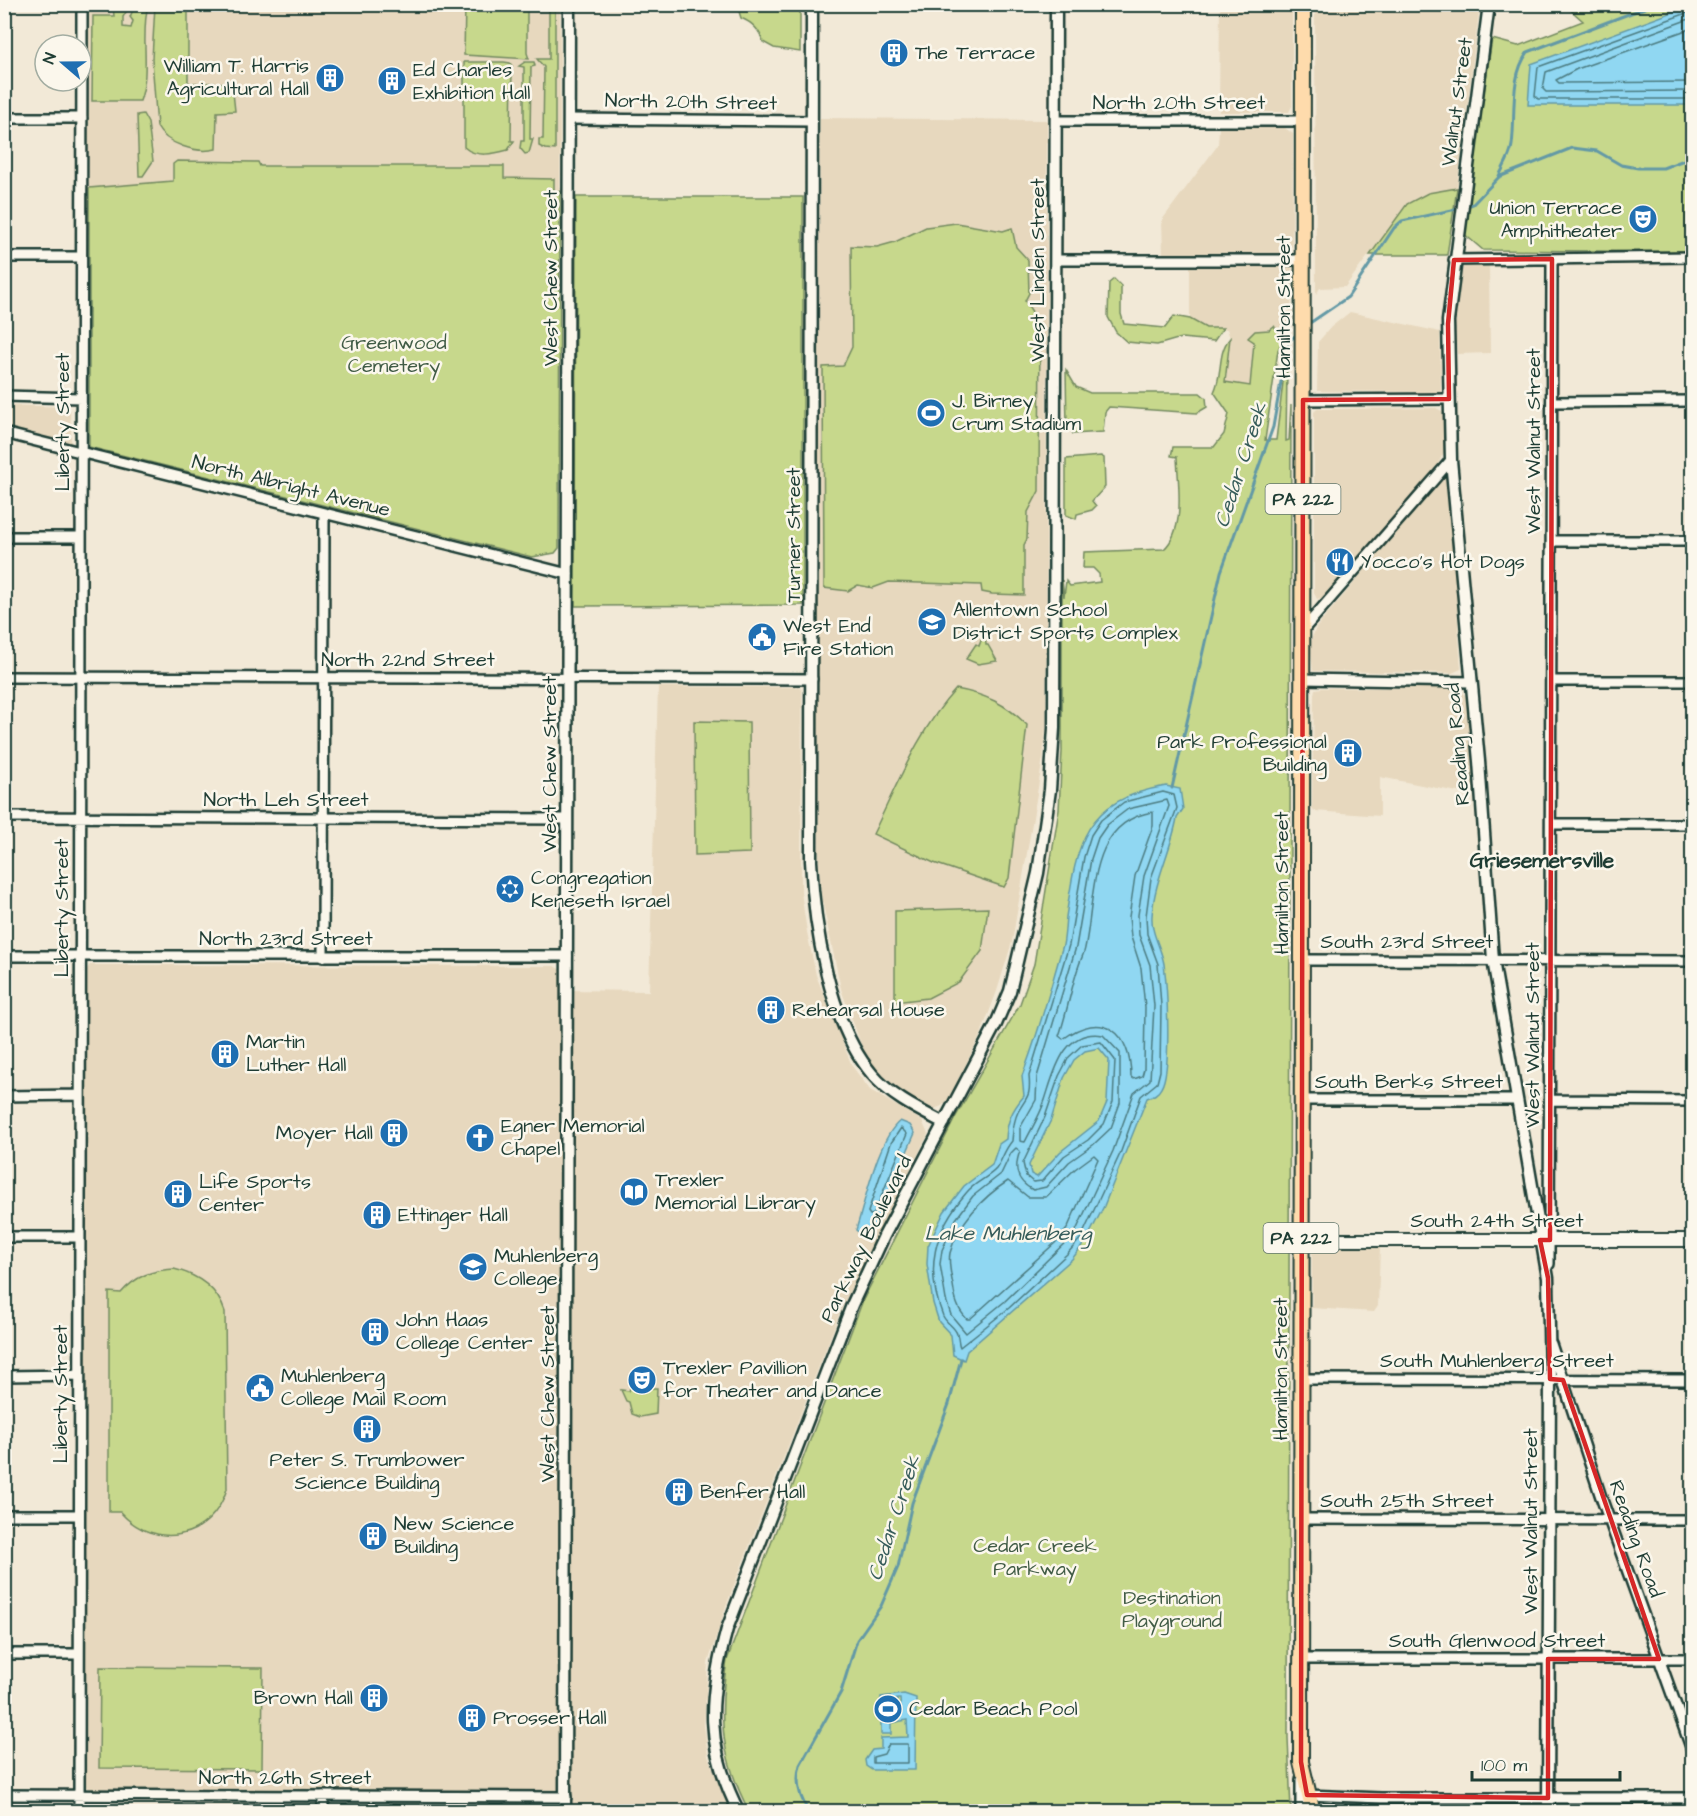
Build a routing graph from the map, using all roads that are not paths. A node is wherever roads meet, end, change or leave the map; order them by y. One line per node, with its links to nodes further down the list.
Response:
1 (82, 4): 8 (street, Liberty Street)
2 (569, 4): 9 (street, West Chew Street)
3 (812, 4): 10 (street, Turner Street)
4 (1056, 4): 11 (street, West Linden Street)
5 (1303, 4): 12 (main road, Hamilton Street / PA 222)
6 (1489, 4): 13 (street, Walnut Street)
7 (4, 118): 8 (street)
8 (82, 118): 15 (street, Liberty Street)
9 (569, 119): 10 (street, North 20th Street); 35 (street, West Chew Street)
10 (812, 121): 42 (street, Turner Street)
11 (1056, 121): 12 (street, North 20th Street); 18 (street, West Linden Street)
12 (1302, 121): 19 (main road, Hamilton Street / PA 222)
13 (1462, 203): 20 (street, Reading Road)
14 (4, 257): 15 (street)
15 (81, 257): 22 (street, Liberty Street)
16 (1692, 257): 17 (street)
17 (1552, 259): 20 (street); 26 (street, West Walnut Street)
18 (1056, 260): 19 (street); 43 (street, West Linden Street)
19 (1304, 260): 24 (main road, Hamilton Street / PA 222)
20 (1454, 260): 23 (street, Reading Road)
21 (4, 396): 22 (street)
22 (81, 398): 28 (street, Liberty Street)
23 (1449, 399): 24 (street); 29 (street, Reading Road)
24 (1303, 400): 36 (main road, Hamilton Street / PA 222)
25 (1692, 401): 26 (street)
26 (1552, 402): 33 (street, West Walnut Street)
27 (4, 433): 28 (street, North Albright Avenue)
28 (81, 453): 30 (street, North Albright Avenue); 32 (street, Liberty Street)
29 (1451, 460): 36 (street); 46 (street, Reading Road)
30 (324, 514): 35 (street, North Albright Avenue); 39 (street)
31 (4, 537): 32 (street)
32 (81, 537): 38 (street, Liberty Street)
33 (1552, 541): 34 (street); 44 (street, West Walnut Street)
34 (1692, 542)
35 (568, 574): 40 (street, West Chew Street)
36 (1302, 631): 41 (main road, Hamilton Street / PA 222)
37 (4, 677): 38 (street, North 22nd Street)
38 (81, 677): 39 (street, North 22nd Street); 48 (street, Liberty Street)
39 (323, 678): 40 (street, North 22nd Street); 49 (street)
40 (568, 679): 42 (street, North 22nd Street); 50 (street, West Chew Street)
41 (1302, 679): 46 (street); 57 (main road, Hamilton Street / PA 222)
42 (812, 680): 67 (street, Turner Street)
43 (1055, 680): 67 (street, Parkway Boulevard)
44 (1551, 681): 45 (street); 51 (street, West Walnut Street)
45 (1692, 681)
46 (1470, 682): 58 (street, Reading Road)
47 (4, 817): 48 (street, North Leh Street)
48 (81, 817): 49 (street, North Leh Street); 54 (street, Liberty Street)
49 (323, 819): 50 (street, North Leh Street); 56 (street)
50 (567, 819): 55 (street, West Chew Street)
51 (1551, 824): 52 (street); 59 (street, West Walnut Street)
52 (1692, 824)
53 (4, 956): 54 (street, North 23rd Street)
54 (80, 956): 56 (street, North 23rd Street); 61 (street, Liberty Street)
55 (567, 956): 56 (street, North 23rd Street); 99 (street, West Chew Street)
56 (323, 957)
57 (1302, 960): 58 (street, South 23rd Street); 63 (main road, Hamilton Street / PA 222)
58 (1493, 960): 59 (street, South 23rd Street); 64 (street, Reading Road)
59 (1551, 960): 60 (street, South 23rd Street); 65 (street, West Walnut Street)
60 (1692, 961)
61 (80, 1095): 62 (street); 69 (street, Liberty Street)
62 (4, 1096)
63 (1301, 1100): 64 (street, South Berks Street); 70 (main road, Hamilton Street / PA 222)
64 (1517, 1100): 71 (street, Reading Road)
65 (1551, 1100): 66 (street); 71 (street, West Walnut Street)
66 (1692, 1101)
67 (944, 1123): 105 (street, Parkway Boulevard)
68 (4, 1237): 69 (street)
69 (80, 1237): 75 (street, Liberty Street)
70 (1301, 1240): 71 (main road, South 24th Street); 77 (main road, Hamilton Street / PA 222)
71 (1545, 1240): 72 (main road, South 24th Street); 73 (street, Reading Road)
72 (1692, 1240)
73 (1548, 1278): 74 (street, West Walnut Street)
74 (1550, 1339): 78 (street, West Walnut Street); 79 (street, Reading Road)
75 (80, 1375): 76 (street); 82 (street, Liberty Street)
76 (4, 1376)
77 (1301, 1379): 78 (street, South Muhlenberg Street); 83 (main road, Hamilton Street / PA 222)
78 (1550, 1379): 79 (street, South Muhlenberg Street); 84 (street, West Walnut Street)
79 (1563, 1380): 80 (street, South Muhlenberg Street); 85 (street, Reading Road)
80 (1692, 1380)
81 (4, 1515): 82 (street)
82 (79, 1515): 88 (street, Liberty Street)
83 (1301, 1519): 84 (street, South 25th Street); 89 (main road, Hamilton Street / PA 222)
84 (1549, 1519): 85 (street, South 25th Street); 90 (street, West Walnut Street)
85 (1610, 1520): 86 (street, South 25th Street); 91 (street, Reading Road)
86 (1692, 1520)
87 (4, 1654): 88 (street)
88 (79, 1654): 96 (street, Liberty Street)
89 (1300, 1659): 90 (street, South Glenwood Street); 94 (main road, Hamilton Street / PA 222)
90 (1548, 1659): 91 (street, South Glenwood Street); 100 (street, West Walnut Street)
91 (1659, 1659): 92 (street, South Glenwood Street); 93 (street, Reading Road)
92 (1692, 1659)
93 (1692, 1750)
94 (1301, 1762): 97 (main road, Hamilton Street / PA 222); 106 (street, Hamilton Street)
95 (4, 1795): 96 (street, North 26th Street)
96 (79, 1795): 98 (street, North 26th Street); 102 (street, Liberty Street)
97 (1307, 1795): 100 (street); 107 (main road, PA 222)
98 (323, 1796): 99 (street, North 26th Street); 103 (street)
99 (566, 1797): 104 (street, West Chew Street)
100 (1548, 1798): 101 (street); 108 (street, West Walnut Street)
101 (1692, 1798)
102 (79, 1812)
103 (323, 1812)
104 (566, 1812)
105 (739, 1812)
106 (1301, 1812)
107 (1313, 1812)
108 (1548, 1812)

